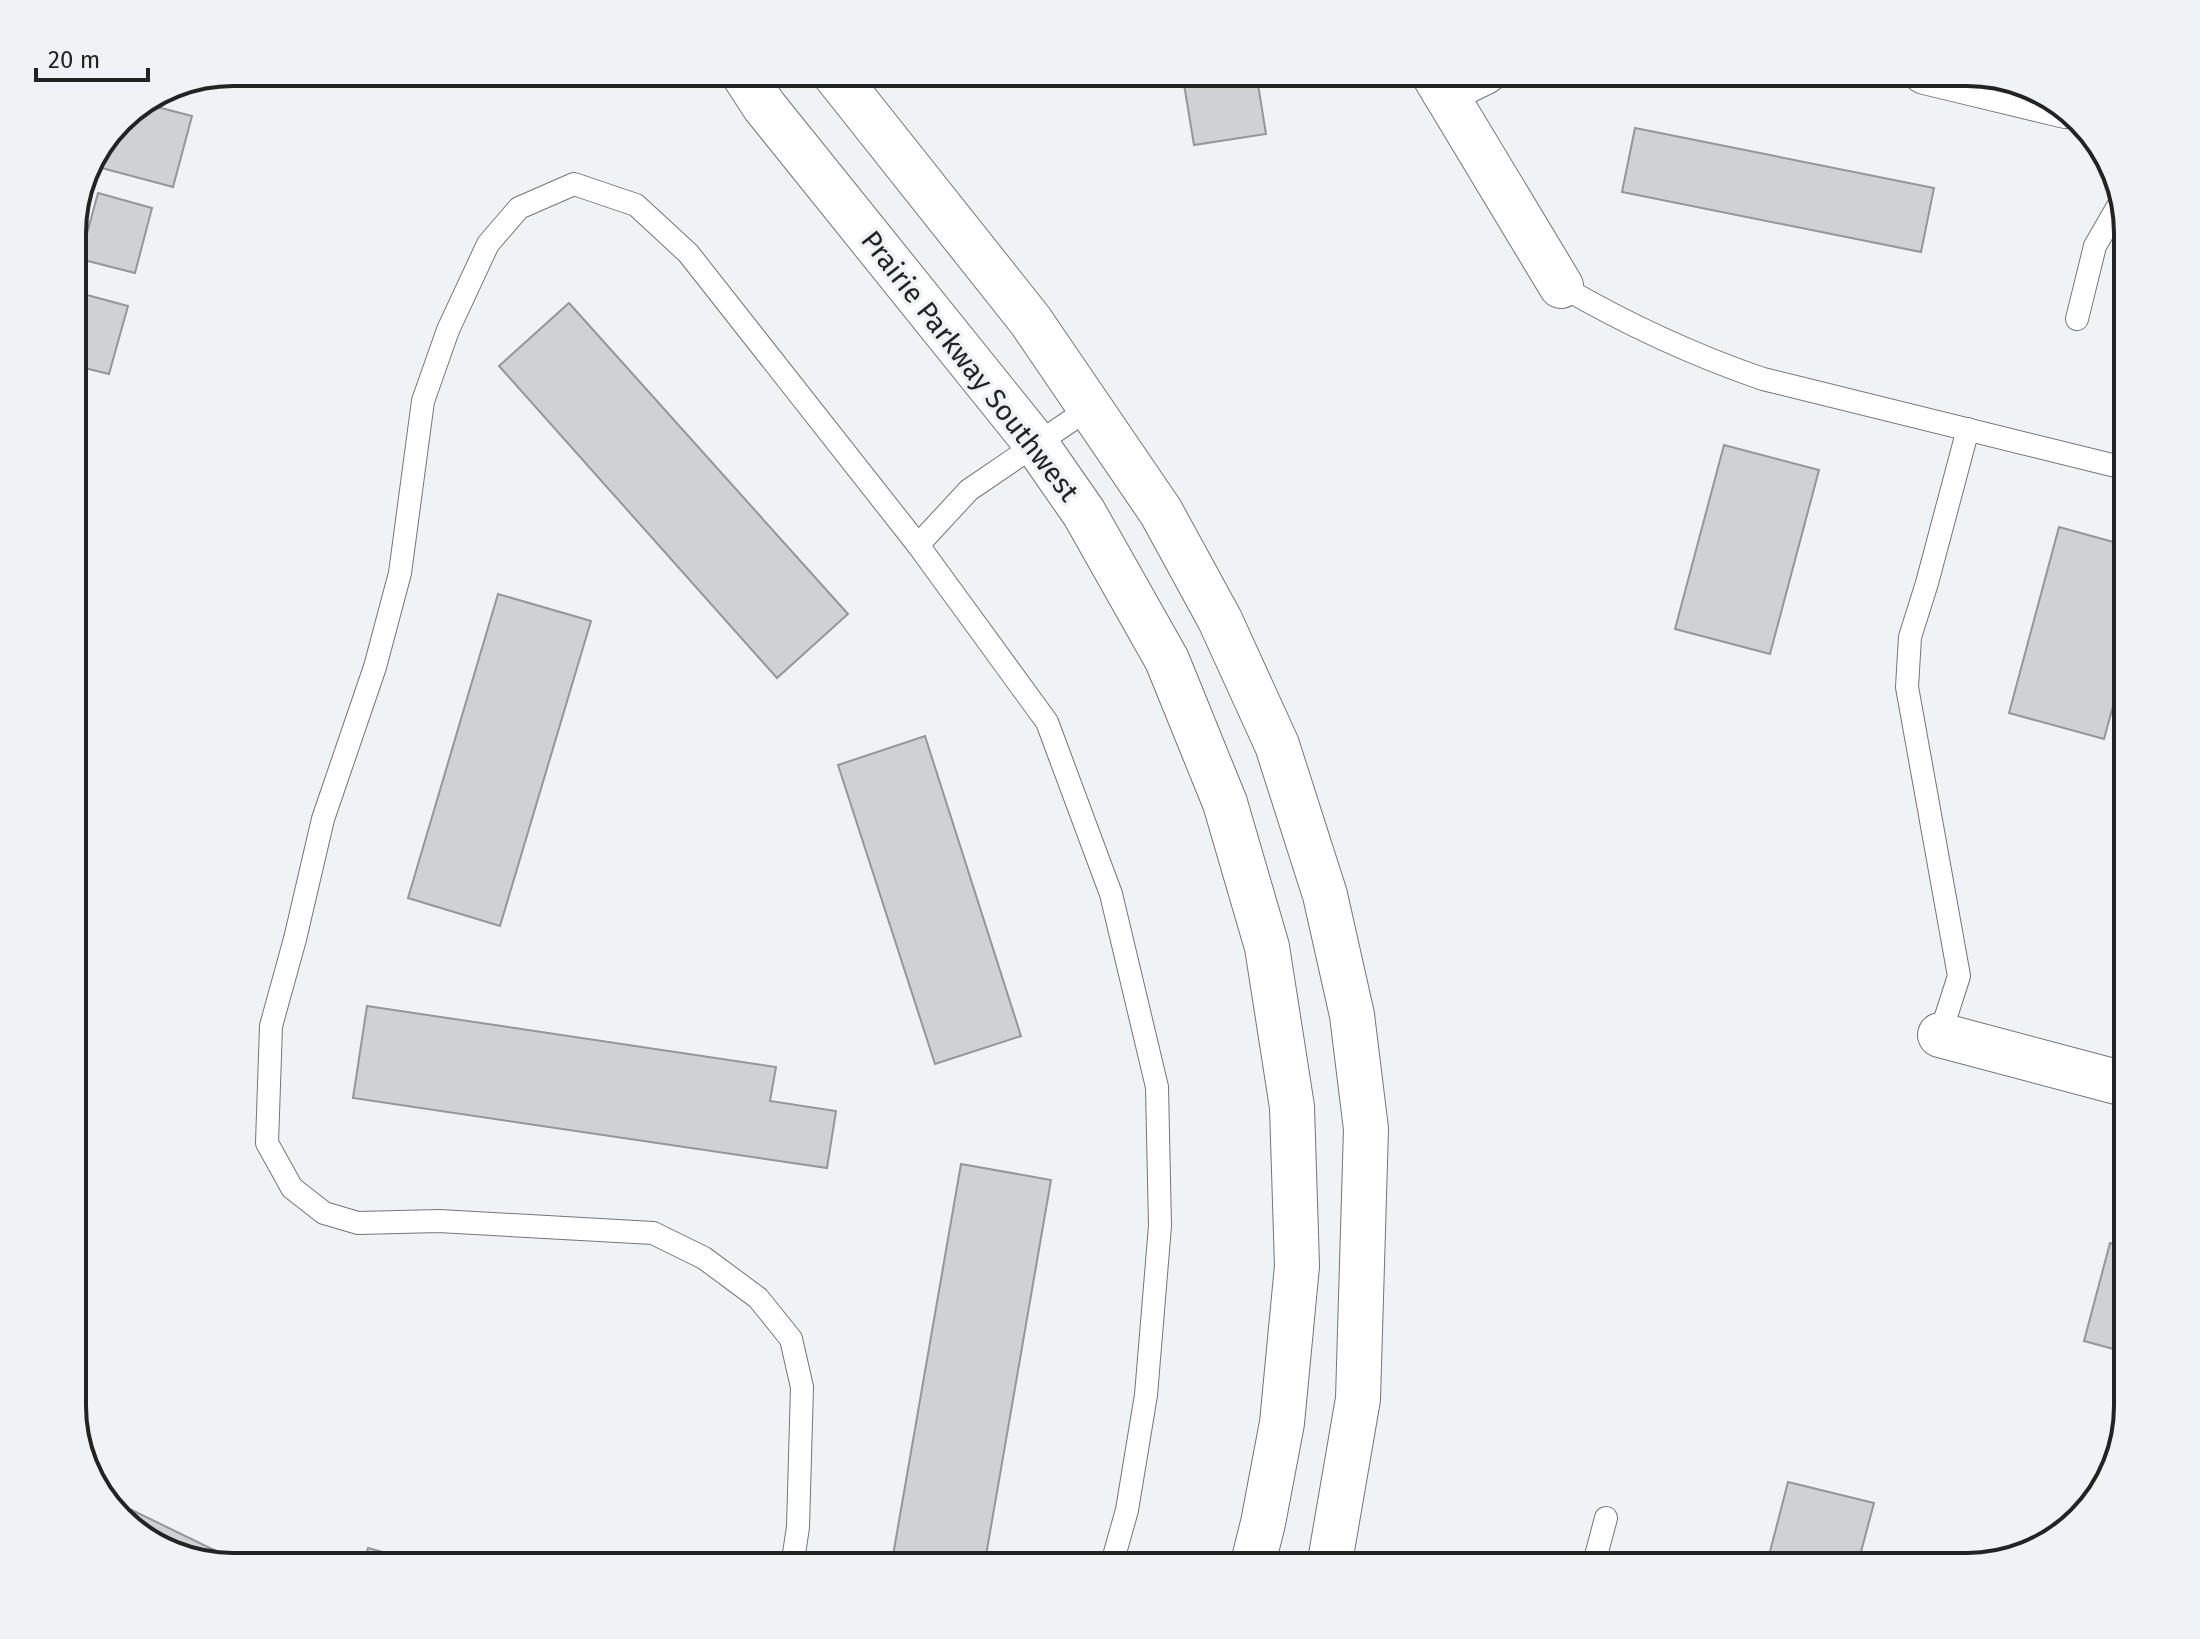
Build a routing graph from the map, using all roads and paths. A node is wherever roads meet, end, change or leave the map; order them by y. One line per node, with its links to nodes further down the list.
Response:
1 (751, 86): 9 (street, Prairie Parkway Southwest)
2 (844, 86): 7 (street)
3 (1440, 86): 5 (street)
4 (2113, 215): 6 (lane)
5 (1561, 286): 8 (lane)
6 (2077, 319)
7 (1091, 407): 9 (lane); 18 (street)
8 (1968, 429): 10 (lane); 12 (lane)
9 (1036, 444): 11 (lane); 17 (street, Prairie Parkway Southwest)
10 (2114, 466)
11 (918, 545): 15 (lane); 16 (lane)
12 (1940, 1035): 13 (street)
13 (2114, 1081)
14 (1606, 1518): 19 (lane)
15 (794, 1553)
16 (1115, 1553)
17 (1256, 1553)
18 (1331, 1553)
19 (1597, 1553)

